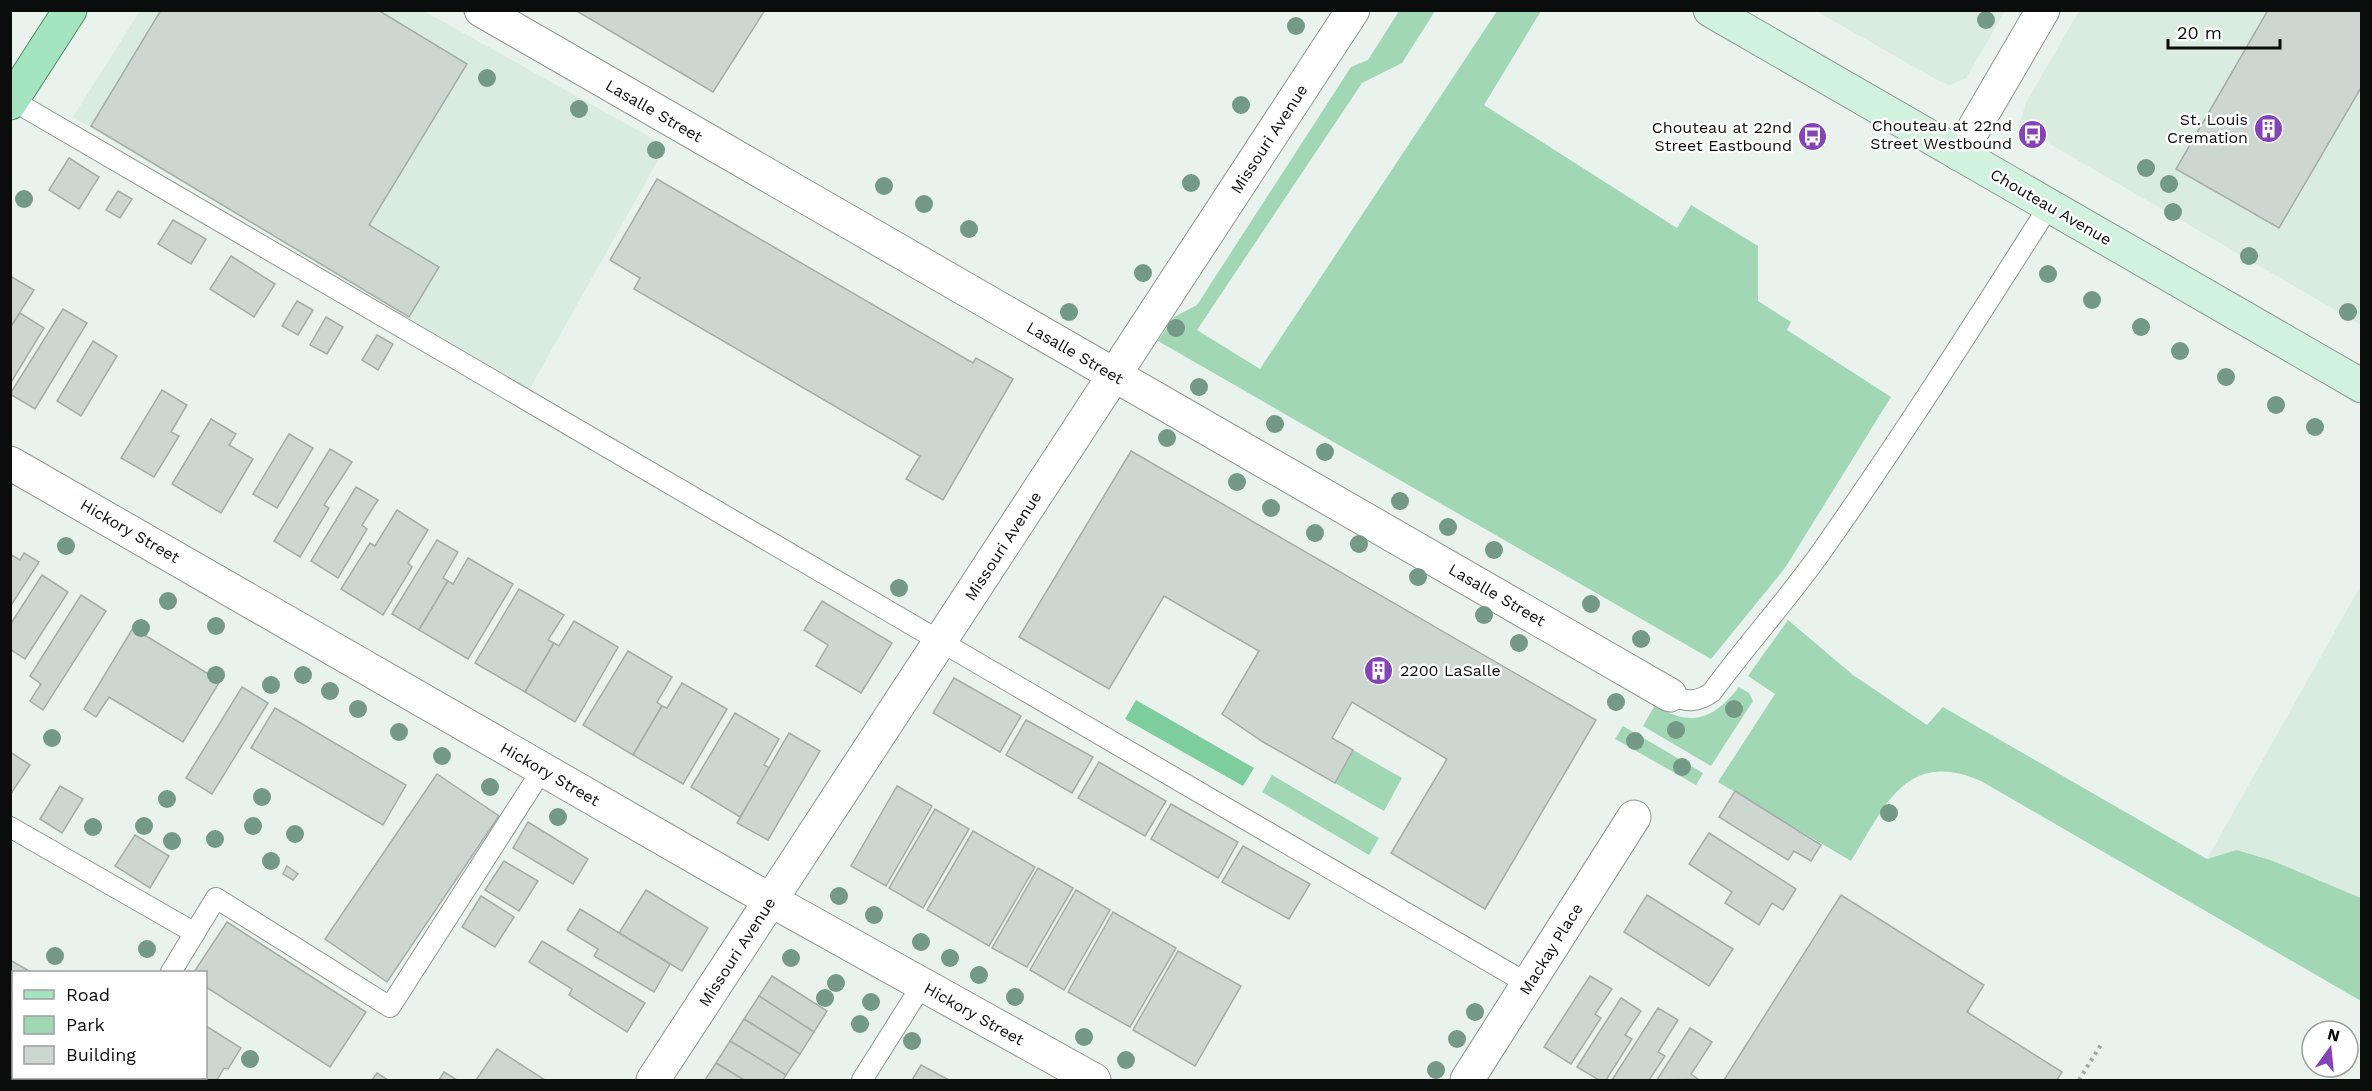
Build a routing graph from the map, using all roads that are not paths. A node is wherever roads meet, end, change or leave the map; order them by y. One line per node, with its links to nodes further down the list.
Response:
1 (70, 10): 6 (main road)
2 (481, 10): 9 (street, Lasalle Street)
3 (1353, 10): 9 (street, Missouri Avenue)
4 (1710, 10): 7 (main road, Chouteau Avenue)
5 (2043, 10): 7 (street)
6 (11, 101): 12 (lane)
7 (1959, 154): 8 (main road, Chouteau Avenue)
8 (2049, 206): 10 (main road, Chouteau Avenue); 13 (lane)
9 (1114, 375): 12 (street, Missouri Avenue); 13 (street, Lasalle Street)
10 (2361, 386)
11 (10, 463): 14 (street, Hickory Street)
12 (941, 640): 17 (street, Missouri Avenue); 20 (lane)
13 (1670, 695)
14 (542, 770): 17 (street, Hickory Street); 18 (lane)
15 (1634, 817): 20 (street, Mackay Place)
16 (10, 827): 18 (lane)
17 (771, 901): 21 (street, Hickory Street); 23 (street, Missouri Avenue)
18 (195, 933): 19 (lane)
19 (172, 971)
20 (1528, 984): 22 (street, Mackay Place)
21 (922, 985): 24 (lane); 25 (street, Hickory Street)
22 (1477, 1077)
23 (653, 1080)
24 (862, 1080)
25 (1094, 1080)

